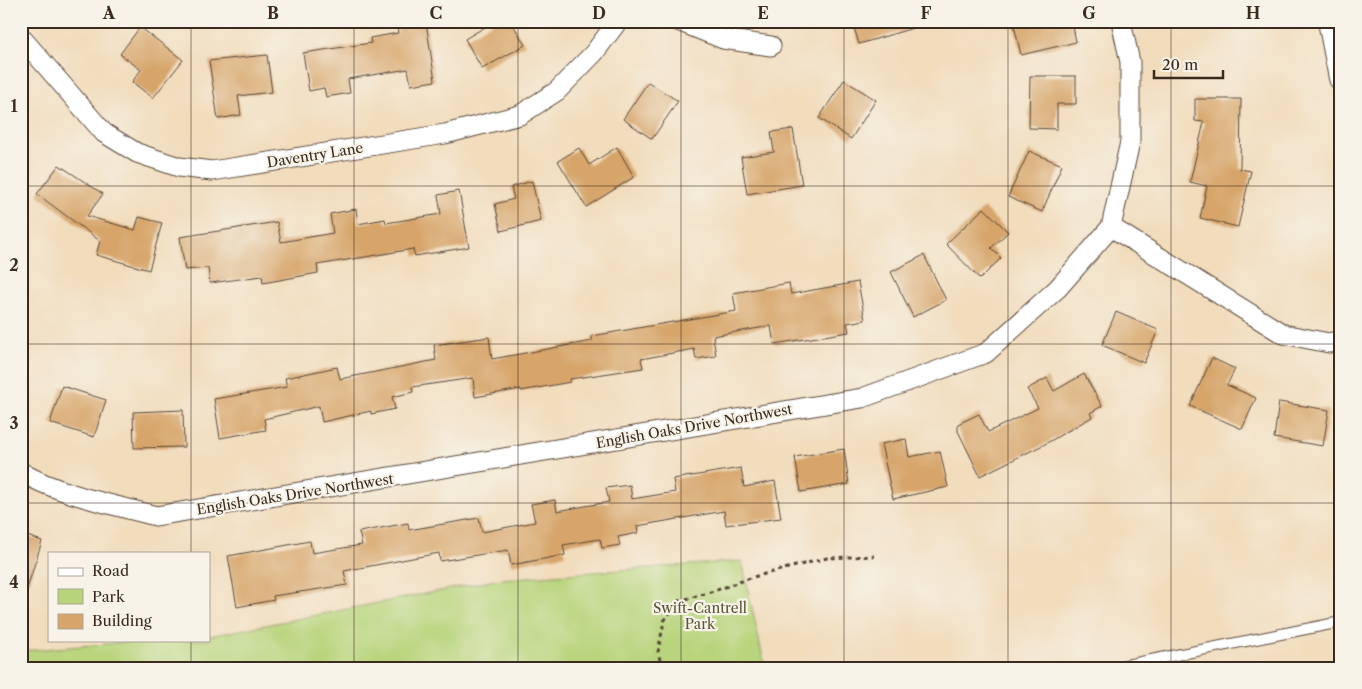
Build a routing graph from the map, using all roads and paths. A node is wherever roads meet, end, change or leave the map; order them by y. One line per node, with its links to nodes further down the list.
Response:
1 (618, 21): 5 (street, Daventry Lane)
2 (678, 21): 6 (street)
3 (1121, 21): 8 (street, English Oaks Drive Northwest)
4 (1330, 21): 7 (street)
5 (21, 37)
6 (772, 46)
7 (1341, 78)
8 (1111, 227): 9 (street); 10 (street, English Oaks Drive Northwest)
9 (1341, 340)
10 (21, 472)
11 (874, 556): 13 (path)
12 (1341, 622): 14 (lane)
13 (662, 668)
14 (1111, 668)

